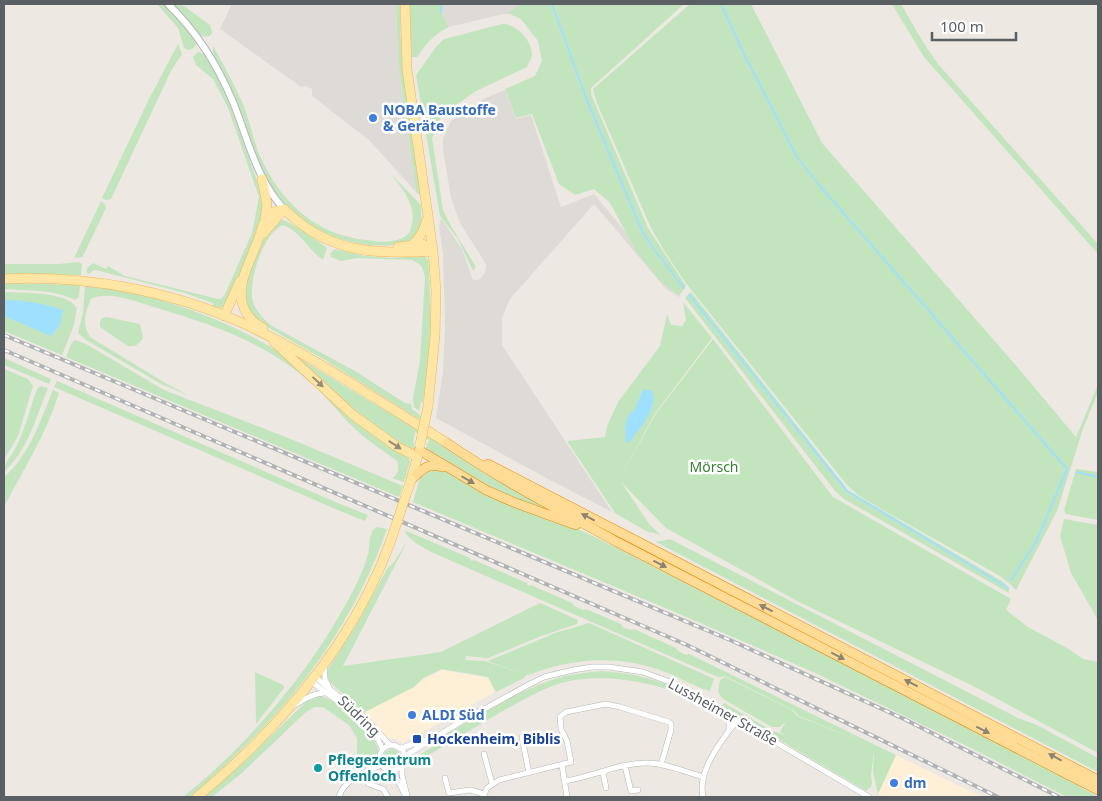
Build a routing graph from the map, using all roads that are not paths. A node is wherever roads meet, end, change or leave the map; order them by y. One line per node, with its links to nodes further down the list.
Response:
1 (168, 4): 3 (street)
2 (404, 4): 5 (main road)
3 (262, 179): 4 (street); 6 (main road)
4 (284, 209): 6 (main road); 7 (main road); 9 (main road)
5 (428, 213): 8 (main road); 10 (main road)
6 (265, 220): 7 (main road)
7 (258, 240): 11 (main road)
8 (411, 246): 9 (main road); 10 (main road)
9 (378, 251): 10 (main road)
10 (434, 251): 17 (main road, bridge)
11 (244, 274): 13 (main road); 15 (main road)
12 (4, 280): 13 (main road)
13 (224, 316): 14 (main road)
14 (269, 336): 15 (main road); 17 (main road, one-way to 17)
15 (281, 342): 16 (main road)
16 (446, 443): 20 (highway); 46 (highway, one-way to 16)
17 (419, 451): 18 (highway); 19 (main road)
18 (450, 469): 19 (highway); 20 (highway, one-way to 20)
19 (411, 480): 21 (main road, bridge)
20 (617, 542): 51 (highway, one-way to 51)
21 (324, 664): 22 (main road); 23 (street, Südring)
22 (313, 680): 23 (street, Südring); 24 (main road)
23 (327, 690): 24 (street, Südring); 30 (street, Südring); 32 (street, Südring)
24 (290, 708): 54 (main road)
25 (732, 716): 26 (street, Lussheimer Straße); 27 (street); 29 (street, Lussheimer Straße)
26 (738, 720): 27 (street); 60 (street, Lussheimer Straße)
27 (729, 730): 44 (street)
28 (522, 737): 41 (street)
29 (430, 739): 31 (street, Lussheimer Straße); 34 (street, Lussheimer Straße)
30 (390, 745): 31 (street, Südring); 32 (street, Südring)
31 (401, 748): 34 (street)
32 (382, 750): 35 (street, Südring)
33 (484, 754): 48 (street)
34 (405, 756): 39 (street)
35 (381, 764): 40 (street); 43 (street)
36 (562, 765): 37 (street); 41 (street); 47 (street)
37 (661, 765): 38 (street); 44 (street)
38 (625, 766): 42 (street); 50 (street)
39 (402, 767): 40 (street); 57 (street)
40 (393, 771): 57 (street)
41 (528, 772): 48 (street)
42 (603, 772): 47 (street); 49 (street)
43 (361, 774): 55 (street); 56 (street)
44 (703, 777): 59 (street)
45 (445, 778): 52 (street)
46 (1098, 780)
47 (565, 781): 58 (street)
48 (492, 783): 53 (street)
49 (606, 788)
50 (638, 790)
51 (1098, 790)
52 (449, 795): 53 (street)
53 (484, 796)
54 (197, 797)
55 (339, 797)
56 (388, 797)
57 (407, 797)
58 (567, 797)
59 (703, 797)
60 (869, 797)

